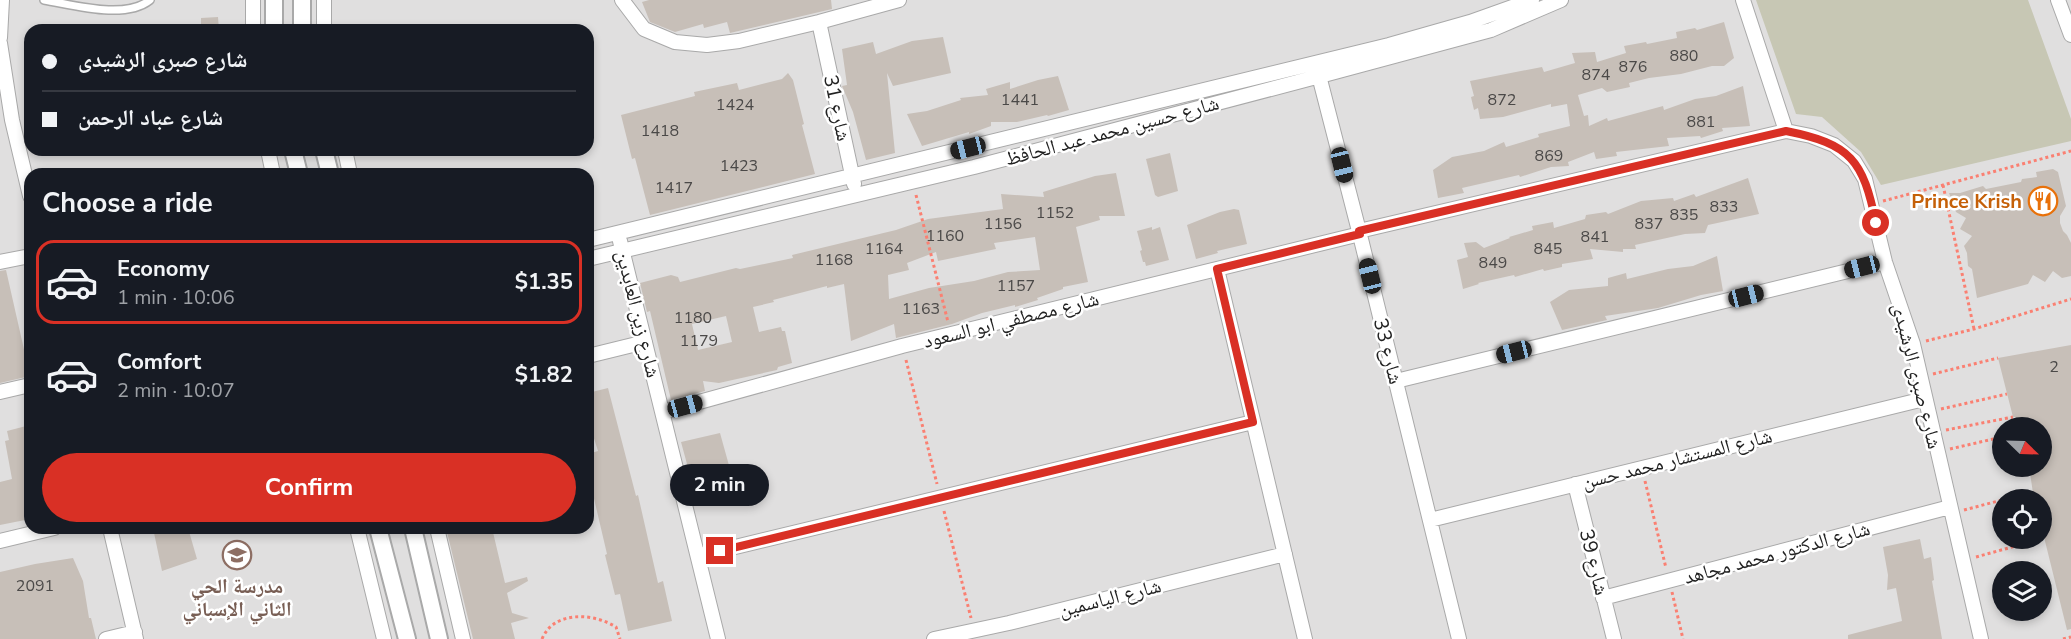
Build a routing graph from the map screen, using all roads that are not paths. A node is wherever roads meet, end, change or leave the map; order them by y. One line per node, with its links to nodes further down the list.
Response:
1 (2, 0): 20 (street)
2 (44, 0): 3 (lane)
3 (150, 0)
4 (274, 0): 16 (street)
5 (324, 0): 18 (street)
6 (622, 0): 14 (street)
7 (899, 0): 14 (street)
8 (1532, 0): 21 (street, شارع حسين محمد عبد الحافظ)
9 (1561, 0): 21 (street, شارع حسين محمد عبد الحافظ)
10 (1743, 0): 23 (street)
11 (2058, 0): 19 (street)
12 (250, 1): 15 (street)
13 (303, 2): 17 (street)
14 (819, 22): 24 (street, شارع 31)
15 (252, 24)
16 (274, 24)
17 (302, 24)
18 (324, 24)
19 (2071, 36)
20 (0, 40): 22 (street)
21 (1318, 70): 24 (street, شارع حسين محمد عبد الحافظ); 26 (street, شارع حسين محمد عبد الحافظ); 27 (street, شارع 33)
22 (6, 122): 25 (street)
23 (1786, 131): 27 (street, شارع صبرى الرشيدى); 34 (street, شارع صبرى الرشيدى)
24 (852, 177): 26 (street, شارع 31); 28 (street, شارع حسين محمد عبد الحافظ)
25 (24, 178)
26 (857, 194): 30 (street, شارع حسين محمد عبد الحافظ)
27 (1360, 232): 35 (street, شارع مصطفي ابو السعود); 38 (street, شارع 33)
28 (618, 233): 29 (street, شارع حسين محمد عبد الحافظ); 30 (street, شارع زين العابدين)
29 (594, 239)
30 (622, 250): 32 (street, شارع حسين محمد عبد الحافظ); 36 (street, شارع زين العابدين)
31 (24, 257): 33 (street)
32 (594, 257)
33 (0, 262)
34 (1885, 262): 38 (street); 41 (street, شارع صبرى الرشيدى)
35 (1217, 269): 42 (street, شارع مصطفي ابو السعود); 43 (street)
36 (645, 342): 37 (street); 42 (street, شارع زين العابدين)
37 (594, 355)
38 (1396, 381): 46 (street, شارع 33)
39 (24, 387): 40 (street)
40 (0, 393)
41 (1926, 405): 44 (street, شارع المستشار محمد حسن); 45 (street, شارع صبرى الرشيدى)
42 (663, 412): 55 (street, شارع زين العابدين)
43 (1253, 422): 54 (street); 55 (street)
44 (1575, 484): 46 (street, شارع المستشار محمد حسن); 56 (street, شارع 39)
45 (1951, 510): 56 (street, شارع الدكتور محمد مجاهد); 68 (street, شارع صبرى الرشيدى)
46 (1430, 520): 66 (street, شارع 33)
47 (29, 534): 53 (street)
48 (111, 534): 57 (street)
49 (358, 534): 59 (street)
50 (380, 534): 60 (street)
51 (414, 534): 61 (street)
52 (438, 534): 62 (street)
53 (0, 541)
54 (1284, 554): 64 (street, شارع الياسمين); 65 (street)
55 (698, 556): 63 (street, شارع زين العابدين)
56 (1603, 598): 67 (street, شارع 39)
57 (135, 636): 58 (street)
58 (106, 639)
59 (384, 639)
60 (407, 639)
61 (440, 639)
62 (463, 639)
63 (718, 639)
64 (934, 639)
65 (1305, 639)
66 (1459, 639)
67 (1614, 639)
68 (1981, 639)

